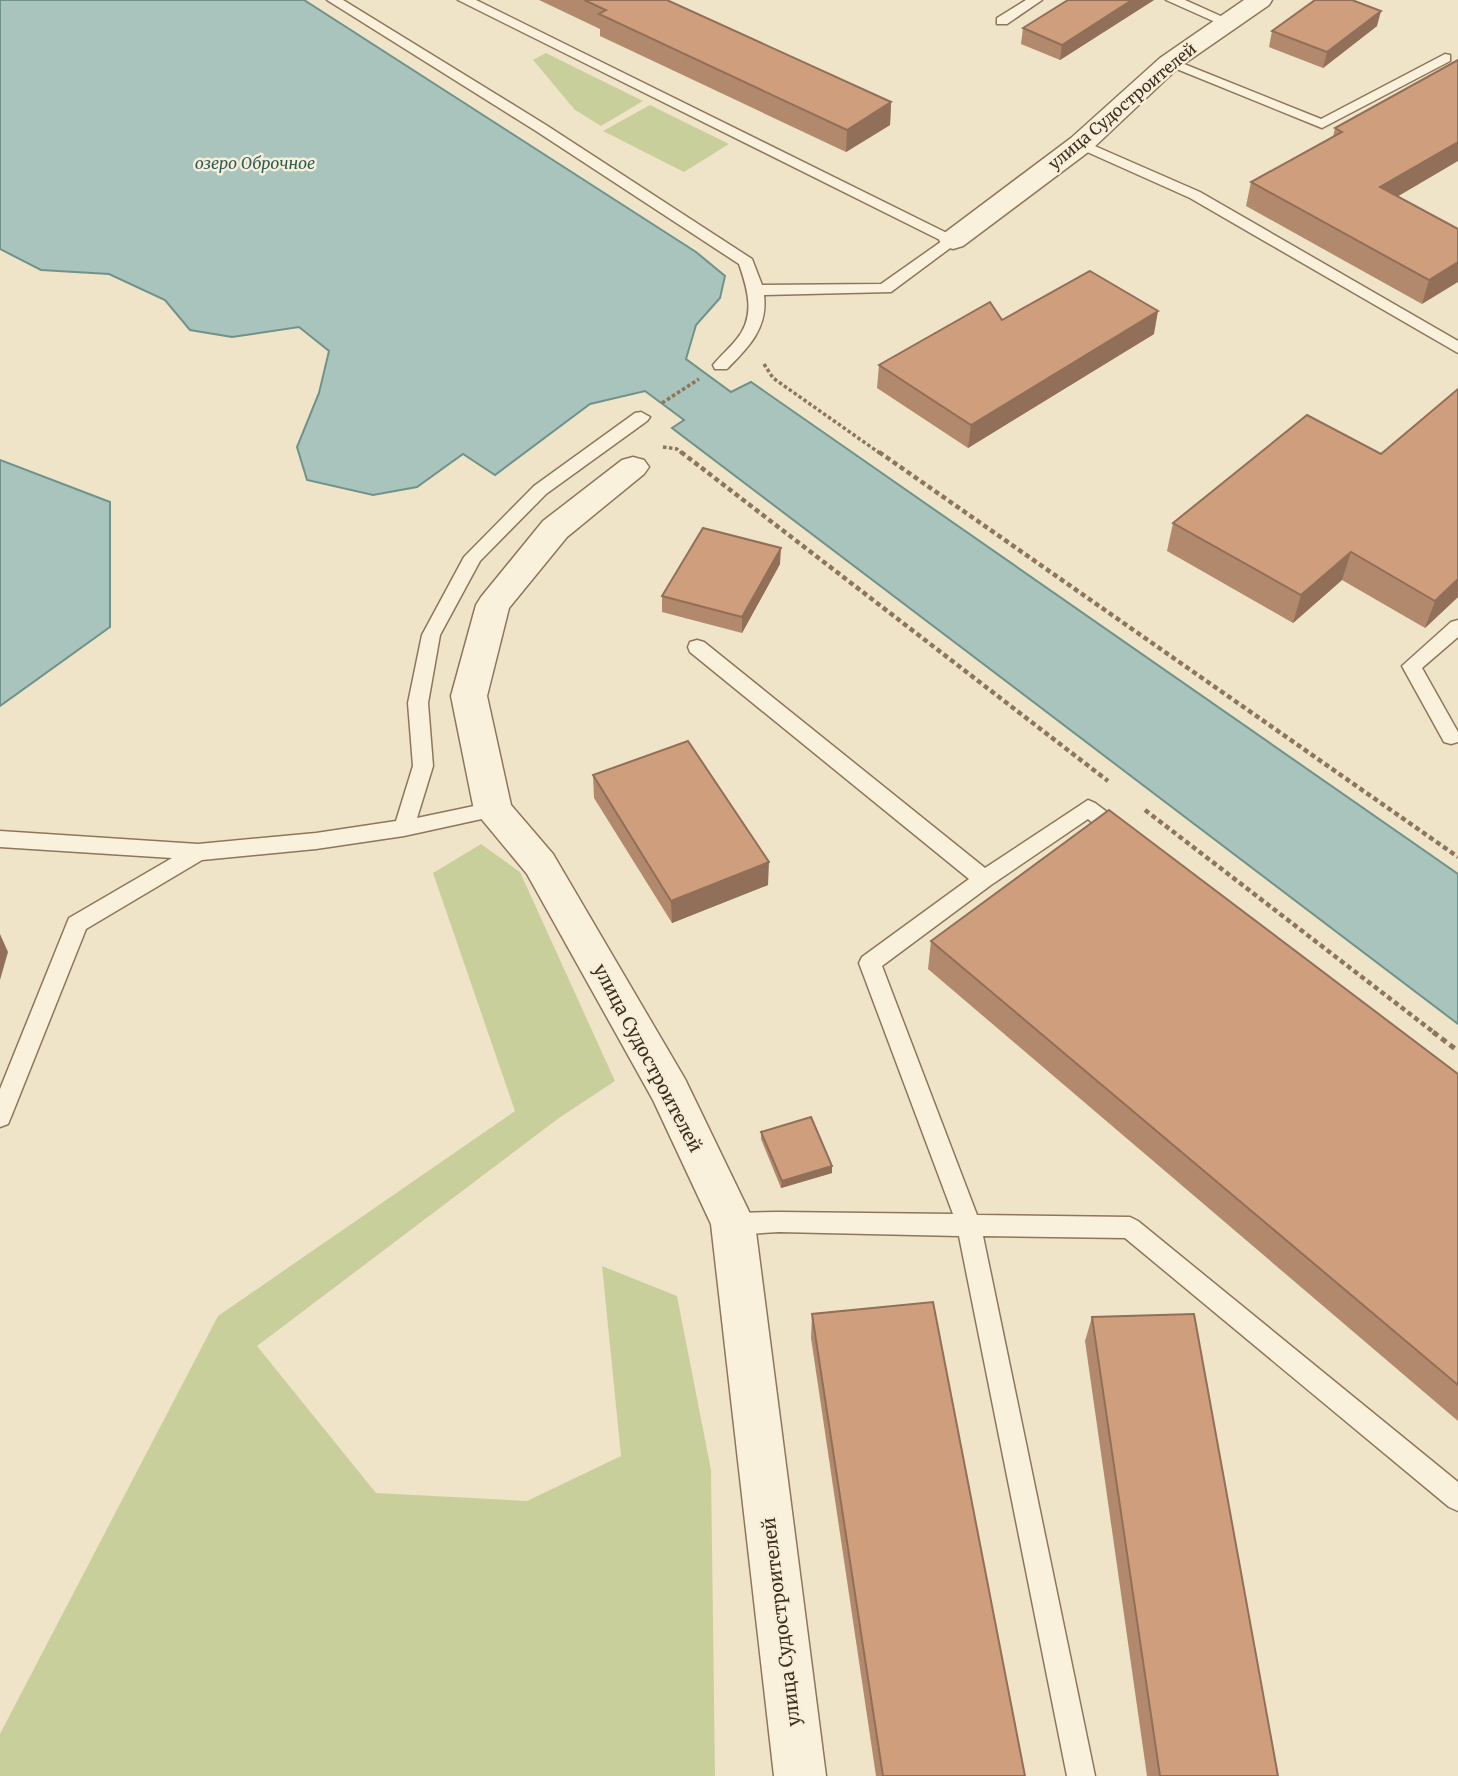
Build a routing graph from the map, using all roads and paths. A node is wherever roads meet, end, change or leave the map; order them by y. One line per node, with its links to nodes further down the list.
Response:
1 (334, 0): 12 (lane)
2 (465, 0): 11 (lane)
3 (1035, 0): 6 (lane)
4 (1173, 0): 7 (lane)
5 (1260, 0): 7 (street, улица Судостроителей)
6 (1002, 21)
7 (1227, 22): 9 (street, улица Судостроителей)
8 (1445, 58): 9 (lane)
9 (1169, 63): 10 (street, улица Судостроителей)
10 (1081, 144): 11 (street, улица Судостроителей); 14 (lane)
11 (953, 240): 12 (lane)
12 (757, 290): 13 (lane)
13 (747, 341): 15 (lane); 28 (path)
14 (1457, 345)
15 (716, 368): 16 (path)
16 (646, 413): 24 (lane)
17 (644, 456): 21 (path); 23 (street, улица Судостроителей)
18 (1458, 627): 20 (lane)
19 (697, 647): 29 (lane)
20 (1451, 737)
21 (1117, 788)
22 (1139, 805): 30 (path)
23 (493, 810): 24 (lane); 32 (street, улица Судостроителей)
24 (404, 828): 27 (lane)
25 (0, 839): 27 (lane)
26 (1131, 841): 29 (lane)
27 (198, 852): 31 (lane)
28 (1458, 857)
29 (984, 879): 33 (lane)
30 (1458, 1051)
31 (0, 1117)
32 (733, 1224): 33 (lane); 35 (street, улица Судостроителей)
33 (969, 1225): 34 (lane); 36 (lane)
34 (1458, 1498)
35 (800, 1776)
36 (1081, 1776)

